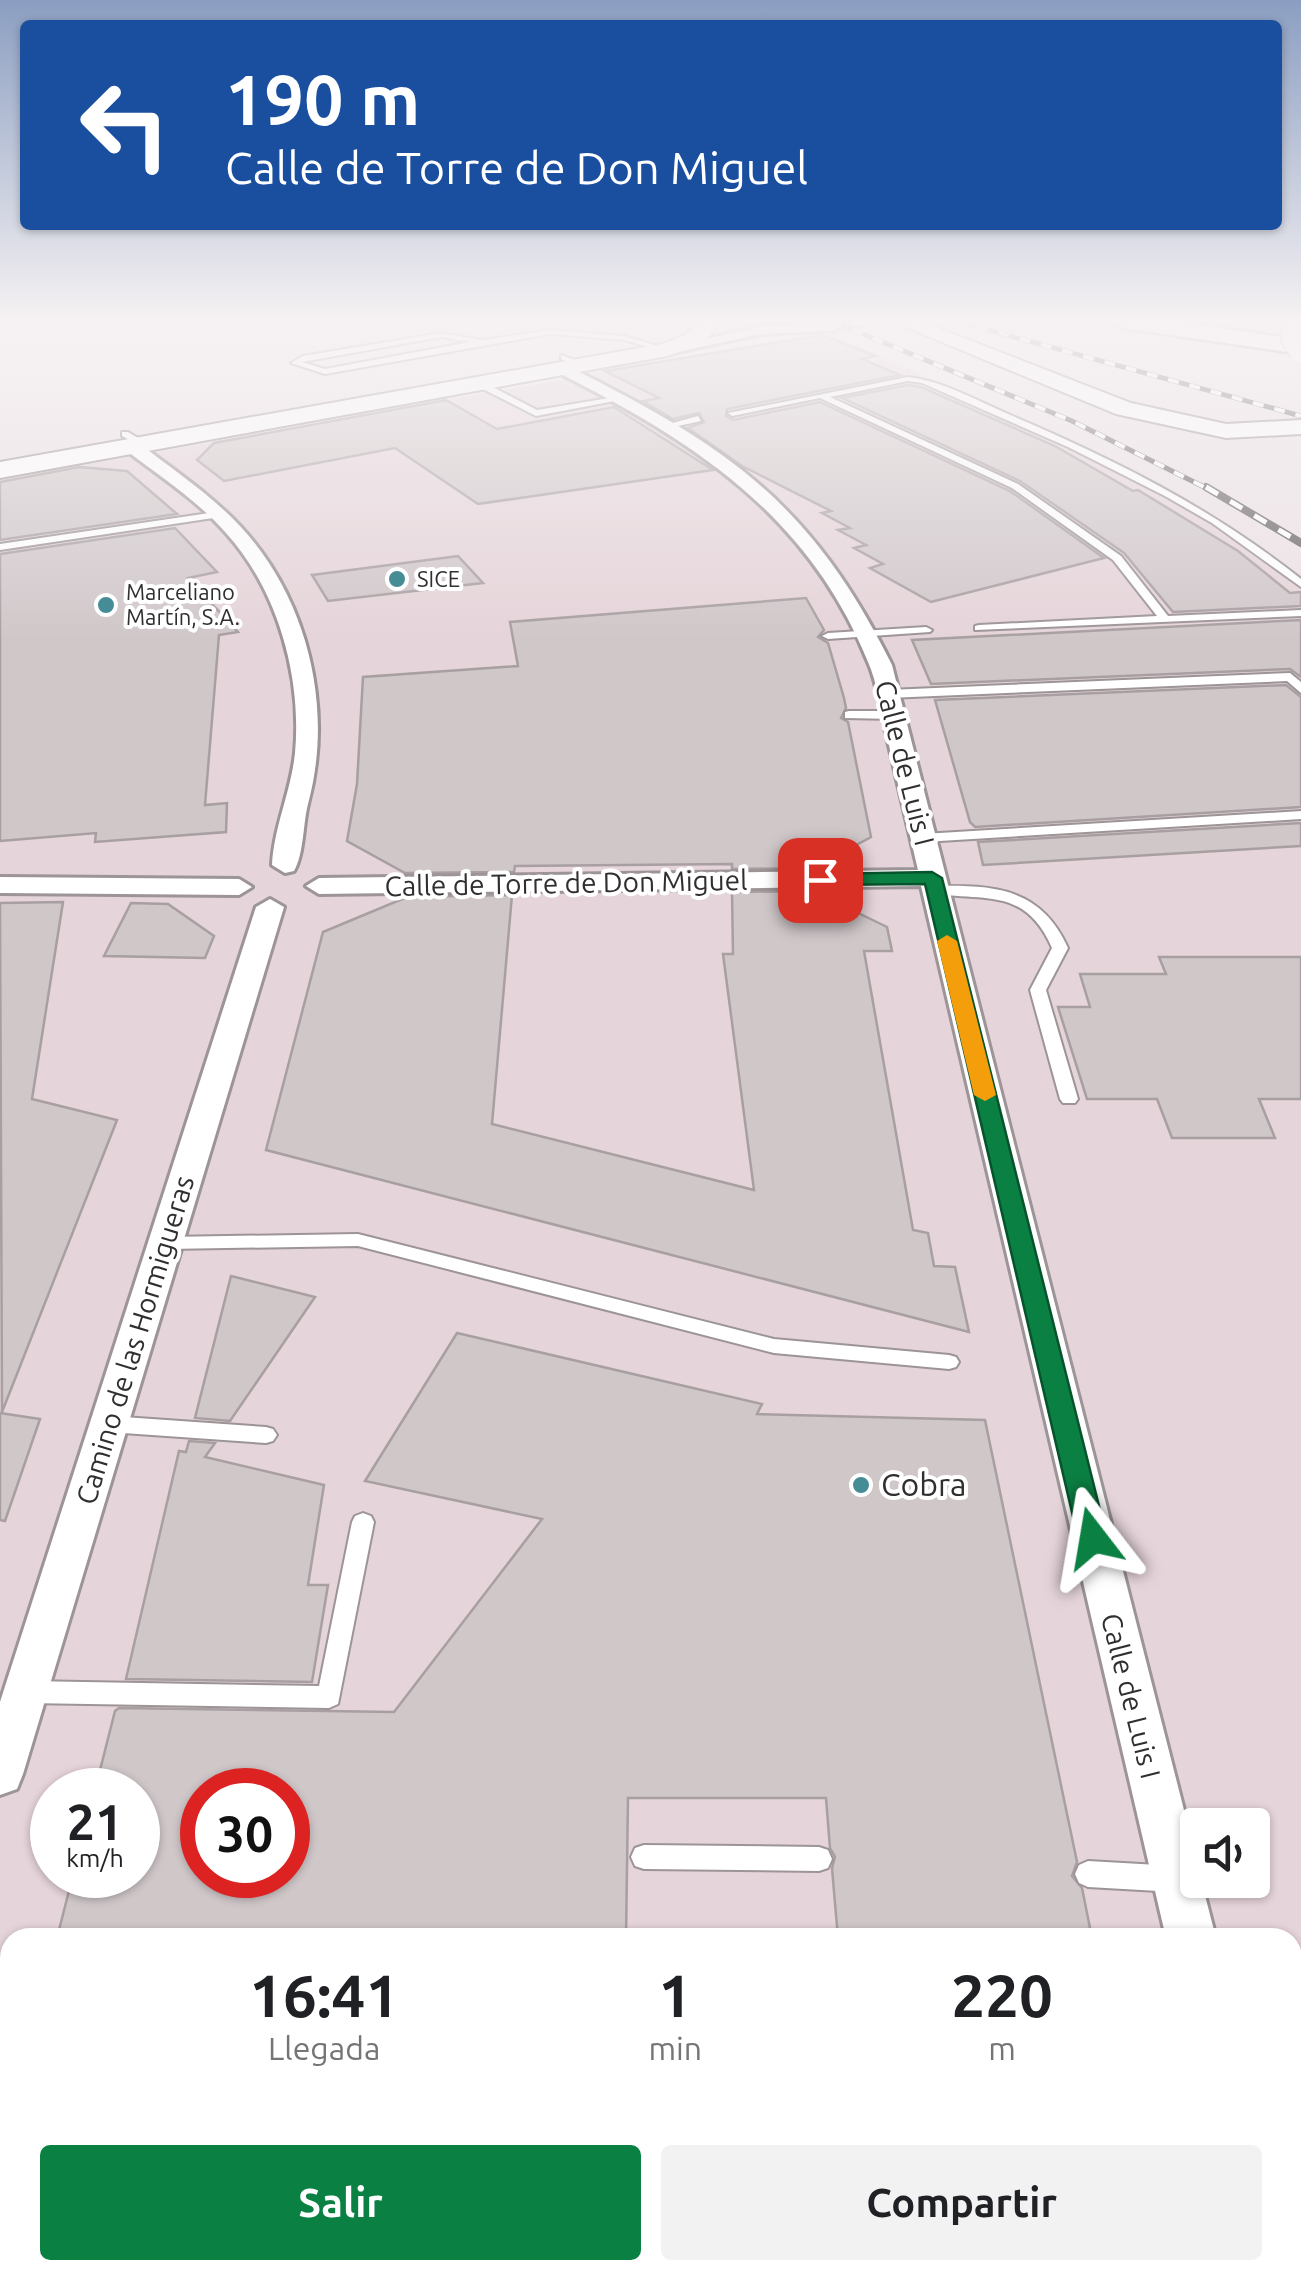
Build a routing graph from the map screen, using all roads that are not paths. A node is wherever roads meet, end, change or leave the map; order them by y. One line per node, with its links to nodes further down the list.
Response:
1 (208, 427): 7 (street)
2 (690, 427): 16 (street, Calle de Luis I)
3 (889, 427): 13 (lane)
4 (1029, 427): 11 (lane)
5 (1201, 427): 6 (street)
6 (1288, 427)
7 (129, 440): 8 (street); 9 (street)
8 (0, 470)
9 (216, 515): 10 (lane); 23 (street)
10 (0, 547)
11 (1301, 584)
12 (1301, 613): 13 (lane)
13 (1166, 619): 14 (lane)
14 (979, 628)
15 (926, 630): 16 (lane)
16 (868, 635): 17 (lane); 19 (street, Calle de Luis I)
17 (828, 636)
18 (1301, 689): 19 (lane)
19 (891, 705): 20 (lane); 22 (street, Calle de Luis I)
20 (849, 715)
21 (1301, 815): 22 (lane)
22 (923, 838): 24 (street, Calle de Luis I)
23 (285, 866): 26 (street); 27 (street)
24 (934, 884): 26 (street, Calle de Torre de Don Miguel); 28 (lane); 39 (street, Calle de Luis I)
25 (0, 885): 27 (street)
26 (319, 886): 27 (street)
27 (255, 897): 29 (street, Camino de las Hormigueras)
28 (1070, 1099)
29 (168, 1244): 30 (lane); 31 (street, Camino de las Hormigueras)
30 (949, 1362)
31 (109, 1424): 32 (lane); 34 (street, Camino de las Hormigueras)
32 (266, 1434)
33 (363, 1522): 34 (lane)
34 (26, 1692): 35 (street, Camino de las Hormigueras)
35 (0, 1774)
36 (644, 1857): 37 (lane)
37 (819, 1859)
38 (1088, 1874): 39 (lane)
39 (1176, 1879): 40 (street, Calle de Luis I)
40 (1188, 1928)

